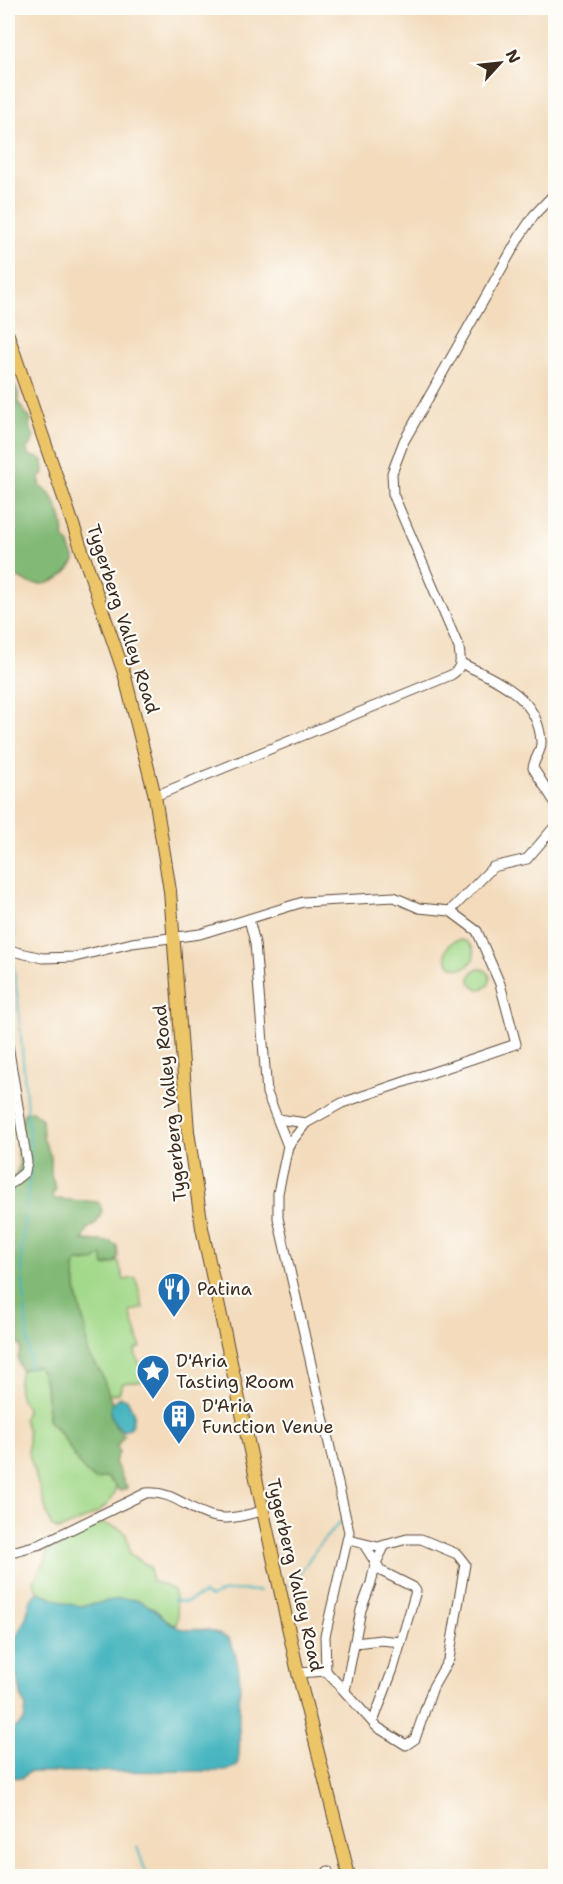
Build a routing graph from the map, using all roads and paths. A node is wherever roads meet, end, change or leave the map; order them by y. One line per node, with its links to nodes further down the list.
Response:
1 (555, 192): 3 (street)
2 (8, 335): 4 (main road, Tygerberg Valley Road)
3 (461, 663): 4 (street); 5 (street)
4 (155, 796): 9 (main road, Tygerberg Valley Road)
5 (555, 804)
6 (555, 825): 7 (street)
7 (450, 911): 8 (street); 13 (street)
8 (249, 919): 9 (street); 12 (street)
9 (174, 937): 10 (street); 16 (main road, Tygerberg Valley Road)
10 (12, 952)
11 (8, 1045): 15 (street)
12 (278, 1119): 13 (street); 14 (street)
13 (306, 1123): 14 (street)
14 (288, 1146): 17 (street)
15 (8, 1186)
16 (262, 1511): 20 (street); 25 (main road, Tygerberg Valley Road)
17 (349, 1540): 19 (street); 24 (street)
18 (385, 1545): 19 (street); 21 (street); 27 (street)
19 (365, 1546): 21 (street)
20 (8, 1553)
21 (375, 1565): 22 (street); 23 (street)
22 (401, 1642): 23 (street); 27 (street)
23 (355, 1643): 26 (street)
24 (326, 1671): 25 (street); 26 (street)
25 (298, 1673): 28 (main road, Tygerberg Valley Road)
26 (345, 1691): 27 (street)
27 (373, 1722)
28 (349, 1876)

